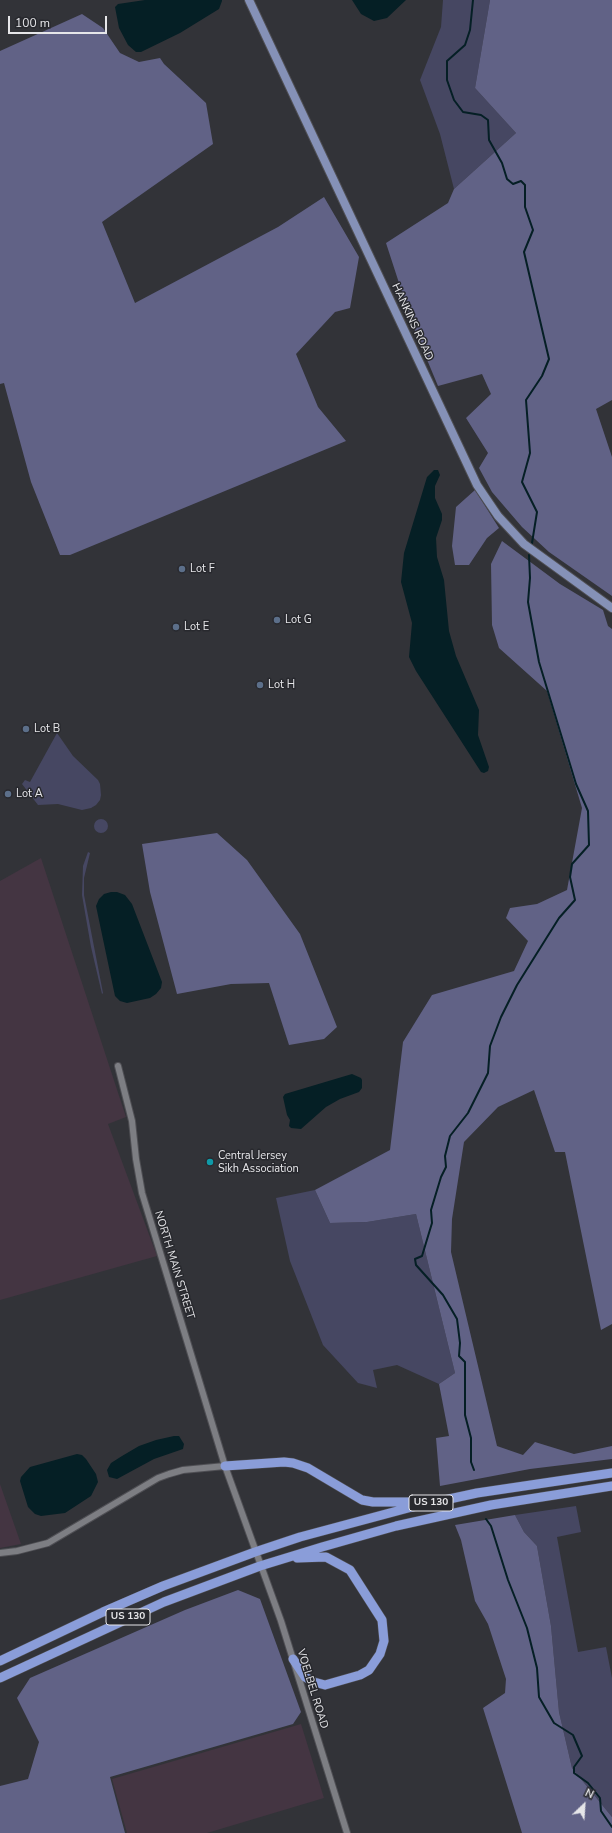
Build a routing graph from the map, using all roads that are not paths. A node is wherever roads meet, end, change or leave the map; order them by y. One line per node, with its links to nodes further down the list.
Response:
1 (249, 0): 2 (main road, HANKINS ROAD)
2 (612, 608)
3 (118, 1066): 4 (street, NORTH MAIN STREET)
4 (225, 1466): 7 (highway); 8 (street, NORTH MAIN STREET); 9 (street)
5 (612, 1473): 7 (highway, US 130)
6 (612, 1486): 10 (highway, US 130)
7 (443, 1500): 8 (highway, US 130)
8 (255, 1552): 11 (street, VOELBEL ROAD); 13 (highway, US 130)
9 (0, 1553)
10 (287, 1558): 11 (highway, US 130); 12 (highway)
11 (260, 1566): 12 (street, VOELBEL ROAD); 14 (highway, US 130)
12 (292, 1660): 15 (street, VOELBEL ROAD)
13 (0, 1661)
14 (0, 1678)
15 (347, 1833)

